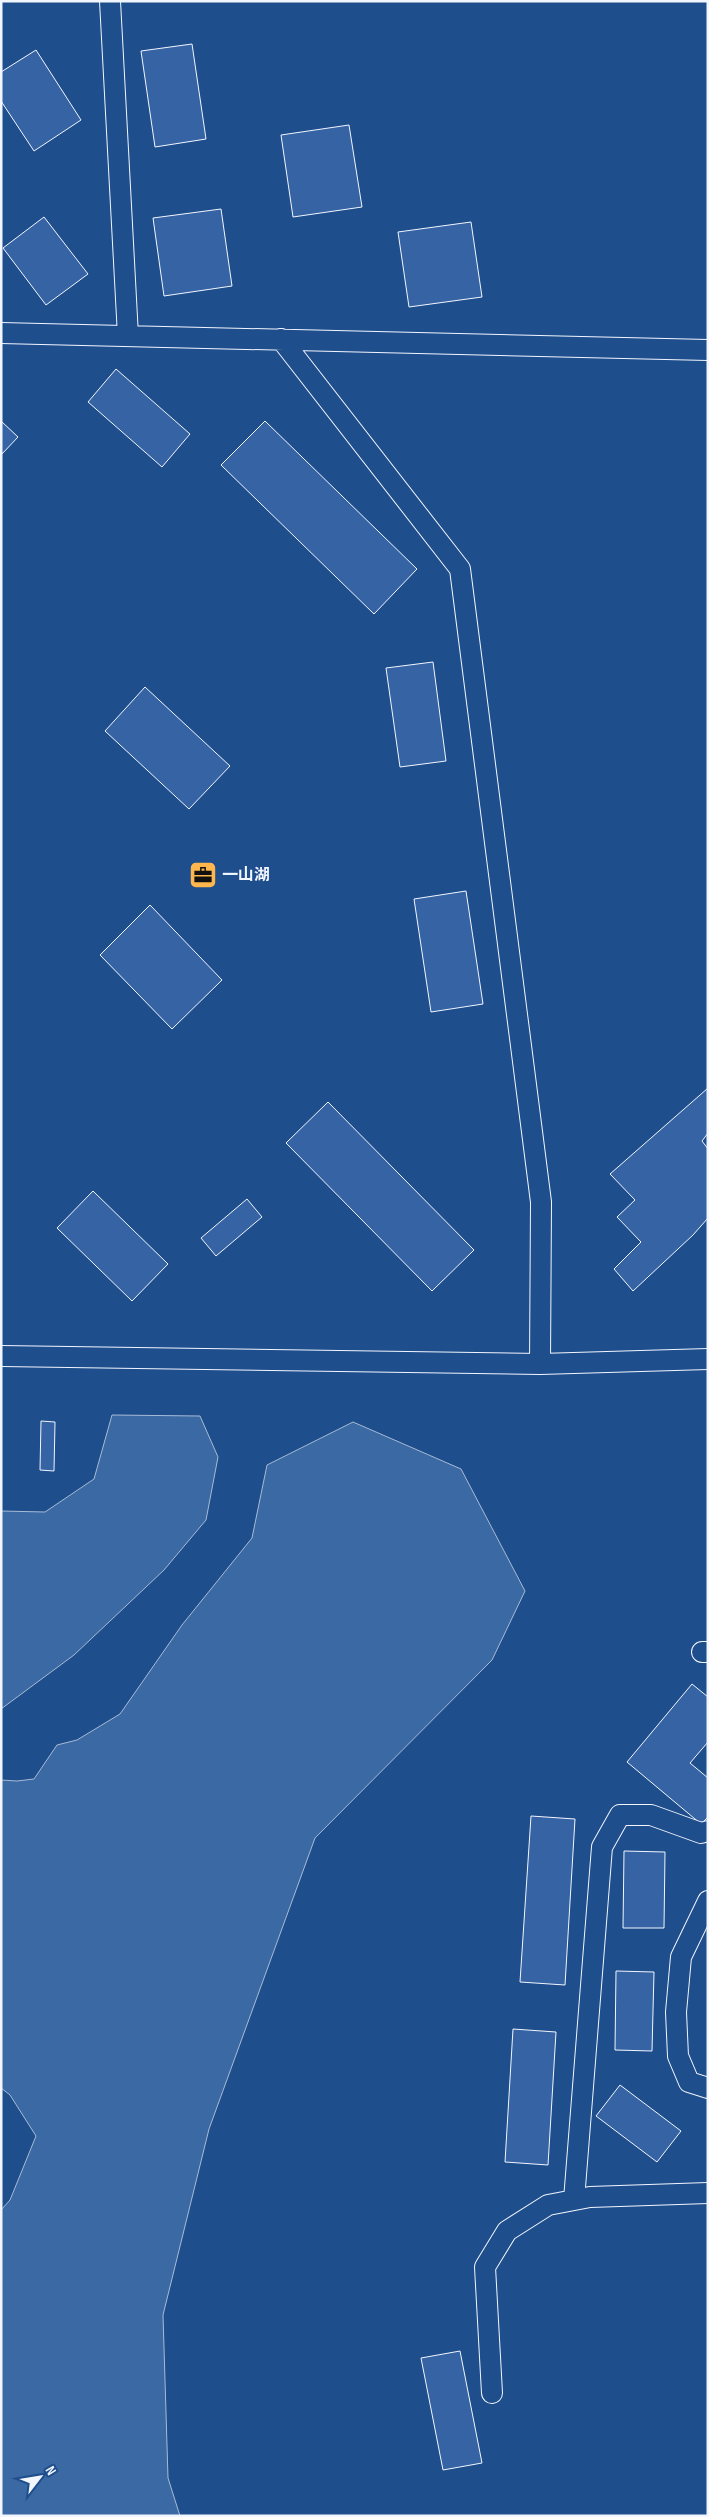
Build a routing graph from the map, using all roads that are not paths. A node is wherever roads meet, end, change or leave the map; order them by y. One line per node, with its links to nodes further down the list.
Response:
1 (110, 1): 3 (street)
2 (1, 332): 3 (street)
3 (128, 336): 4 (street)
4 (281, 339): 5 (street); 8 (street)
5 (708, 350)
6 (1, 1356): 8 (street)
7 (708, 1359): 8 (street)
8 (540, 1364)
9 (708, 1831): 13 (street)
10 (708, 1901): 11 (street)
11 (708, 2088)
12 (708, 2193): 13 (street)
13 (574, 2200): 14 (street)
14 (492, 2393)

